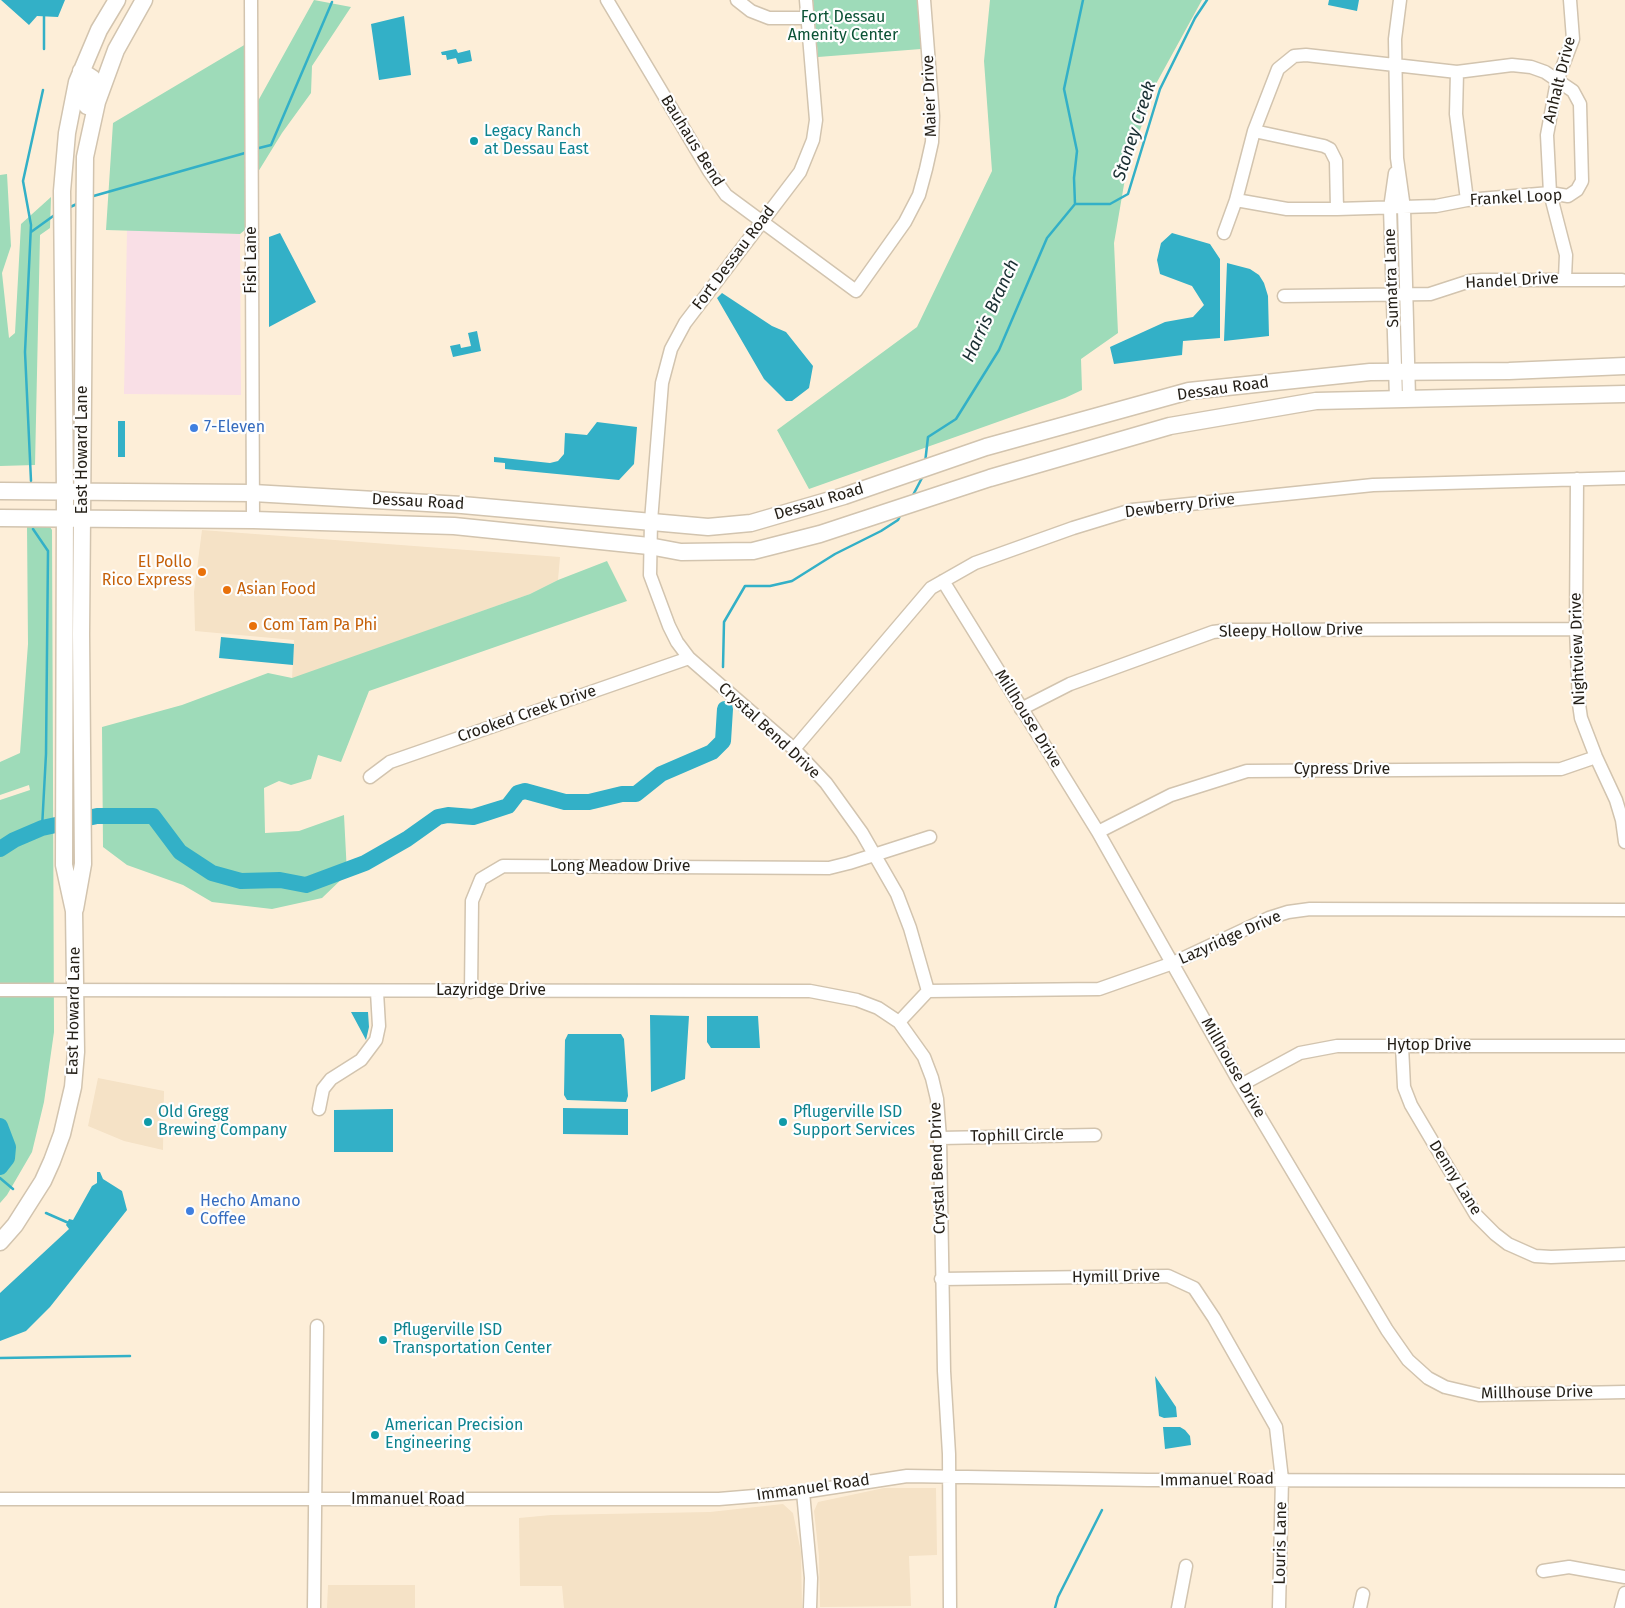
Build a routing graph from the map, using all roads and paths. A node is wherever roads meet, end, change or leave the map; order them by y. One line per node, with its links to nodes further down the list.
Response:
1 (117, 0): 12 (main road, East Howard Lane)
2 (144, 0): 17 (main road, East Howard Lane)
3 (251, 0): 41 (street, Fish Lane)
4 (607, 0): 24 (street, Bauhaus Bend)
5 (737, 0): 10 (street)
6 (806, 0): 10 (street, Fort Dessau Road)
7 (924, 0): 28 (street, Maier Drive)
8 (1400, 0): 11 (street, Sumatra Lane)
9 (1570, 0): 14 (street, Anhalt Drive)
10 (808, 18): 24 (street, Fort Dessau Road)
11 (1395, 65): 13 (street, Frankel Loop); 15 (street, Frankel Loop); 16 (street, Sumatra Lane)
12 (81, 71): 17 (main road); 39 (main road, East Howard Lane)
13 (1456, 72): 14 (street, Frankel Loop); 20 (street)
14 (1557, 81): 18 (street, Anhalt Drive); 18 (street, Frankel Loop)
15 (1254, 131): 19 (street, Frankel Loop); 23 (street)
16 (1397, 158): 21 (street, Sumatra Lane); 22 (street, Sumatra Lane)
17 (85, 164): 40 (main road, East Howard Lane)
18 (1550, 194): 20 (street, Frankel Loop); 26 (street, Anhalt Drive)
19 (1236, 200): 23 (street, Frankel Loop); 25 (street, Frankel Loop)
20 (1467, 200): 22 (street, Frankel Loop)
21 (1390, 208): 22 (street, Frankel Loop); 23 (street, Frankel Loop); 29 (street, Sumatra Lane)
22 (1404, 208): 30 (street, Sumatra Lane)
23 (1337, 209)
24 (761, 222): 28 (street, Bauhaus Bend); 46 (street, Fort Dessau Road)
25 (1224, 233)
26 (1565, 278): 27 (street, Handel Drive); 30 (street, Handel Drive)
27 (1622, 280)
28 (856, 291)
29 (1393, 294): 30 (street, Handel Drive); 31 (street, Handel Drive); 33 (street, Sumatra Lane)
30 (1406, 294): 33 (street, Sumatra Lane)
31 (1284, 296)
32 (1625, 366): 33 (main road, Dessau Road)
33 (1402, 372): 35 (street, Sumatra Lane); 46 (main road, Dessau Road)
34 (1625, 394): 35 (main road, Dessau Road)
35 (1403, 398): 47 (main road, Dessau Road)
36 (1625, 478): 37 (street, Dewberry Drive)
37 (1577, 479): 48 (street, Dewberry Drive); 49 (street, Nightview Drive)
38 (0, 491): 39 (main road, Dessau Road)
39 (65, 492): 40 (main road, Dessau Road); 43 (main road, East Howard Lane)
40 (83, 493): 41 (main road, Dessau Road); 44 (main road, East Howard Lane)
41 (252, 493): 45 (street, Fish Lane); 46 (main road, Dessau Road)
42 (0, 518): 43 (main road, Dessau Road)
43 (64, 518): 44 (main road, Dessau Road); 60 (main road, East Howard Lane)
44 (83, 518): 45 (main road, Dessau Road); 60 (main road, East Howard Lane)
45 (253, 520): 47 (main road, Dessau Road)
46 (651, 521): 47 (street, Fort Dessau Road)
47 (649, 546): 50 (street, Crystal Bend Drive)
48 (943, 581): 51 (street, Millhouse Drive); 52 (street, Dewberry Drive)
49 (1576, 629): 51 (street, Sleepy Hollow Drive); 53 (street, Nightview Drive)
50 (689, 658): 52 (street, Crystal Bend Drive); 54 (street, Crooked Creek Drive)
51 (1021, 709): 55 (street, Millhouse Drive)
52 (794, 749): 58 (street, Crystal Bend Drive)
53 (1596, 756): 55 (street, Cypress Drive); 57 (street, Nightview Drive)
54 (370, 777)
55 (1098, 832): 61 (street, Millhouse Drive)
56 (930, 837): 58 (street, Long Meadow Drive)
57 (1625, 842)
58 (875, 854): 64 (street, Crystal Bend Drive); 66 (street, Long Meadow Drive)
59 (1625, 910): 61 (street, Lazyridge Drive)
60 (74, 911): 63 (main road, East Howard Lane)
61 (1173, 964): 64 (street, Lazyridge Drive); 70 (street, Millhouse Drive)
62 (0, 990): 63 (street, Lazyridge Drive)
63 (76, 991): 65 (street, Lazyridge Drive); 74 (main road, East Howard Lane)
64 (928, 991): 67 (street)
65 (377, 992): 66 (street, Lazyridge Drive); 71 (street)
66 (471, 992): 67 (street, Lazyridge Drive)
67 (899, 1022): 73 (street, Crystal Bend Drive)
68 (1402, 1046): 69 (street, Hytop Drive); 70 (street, Hytop Drive); 75 (street, Denny Lane)
69 (1625, 1046)
70 (1241, 1085): 78 (street, Millhouse Drive)
71 (319, 1109)
72 (1095, 1135): 73 (street, Tophill Circle)
73 (940, 1138): 76 (street, Crystal Bend Drive)
74 (0, 1242)
75 (1625, 1254)
76 (942, 1279): 79 (street, Crystal Bend Drive); 80 (street, Hymill Drive)
77 (317, 1326): 84 (street)
78 (1625, 1392)
79 (949, 1476): 80 (street, Immanuel Road); 82 (street, Immanuel Road); 92 (street, Crystal Bend Drive)
80 (1282, 1479): 81 (street, Immanuel Road); 94 (street, Louris Lane)
81 (1625, 1481)
82 (803, 1492): 84 (street, Immanuel Road); 91 (street)
83 (0, 1499): 84 (street, Immanuel Road)
84 (315, 1500): 90 (street)
85 (1186, 1566): 93 (street)
86 (1544, 1571): 87 (street)
87 (1625, 1577)
88 (1625, 1593): 96 (street)
89 (1362, 1594): 95 (street)
90 (314, 1608)
91 (810, 1608)
92 (950, 1608)
93 (1178, 1608)
94 (1279, 1608)
95 (1360, 1608)
96 (1621, 1608)

